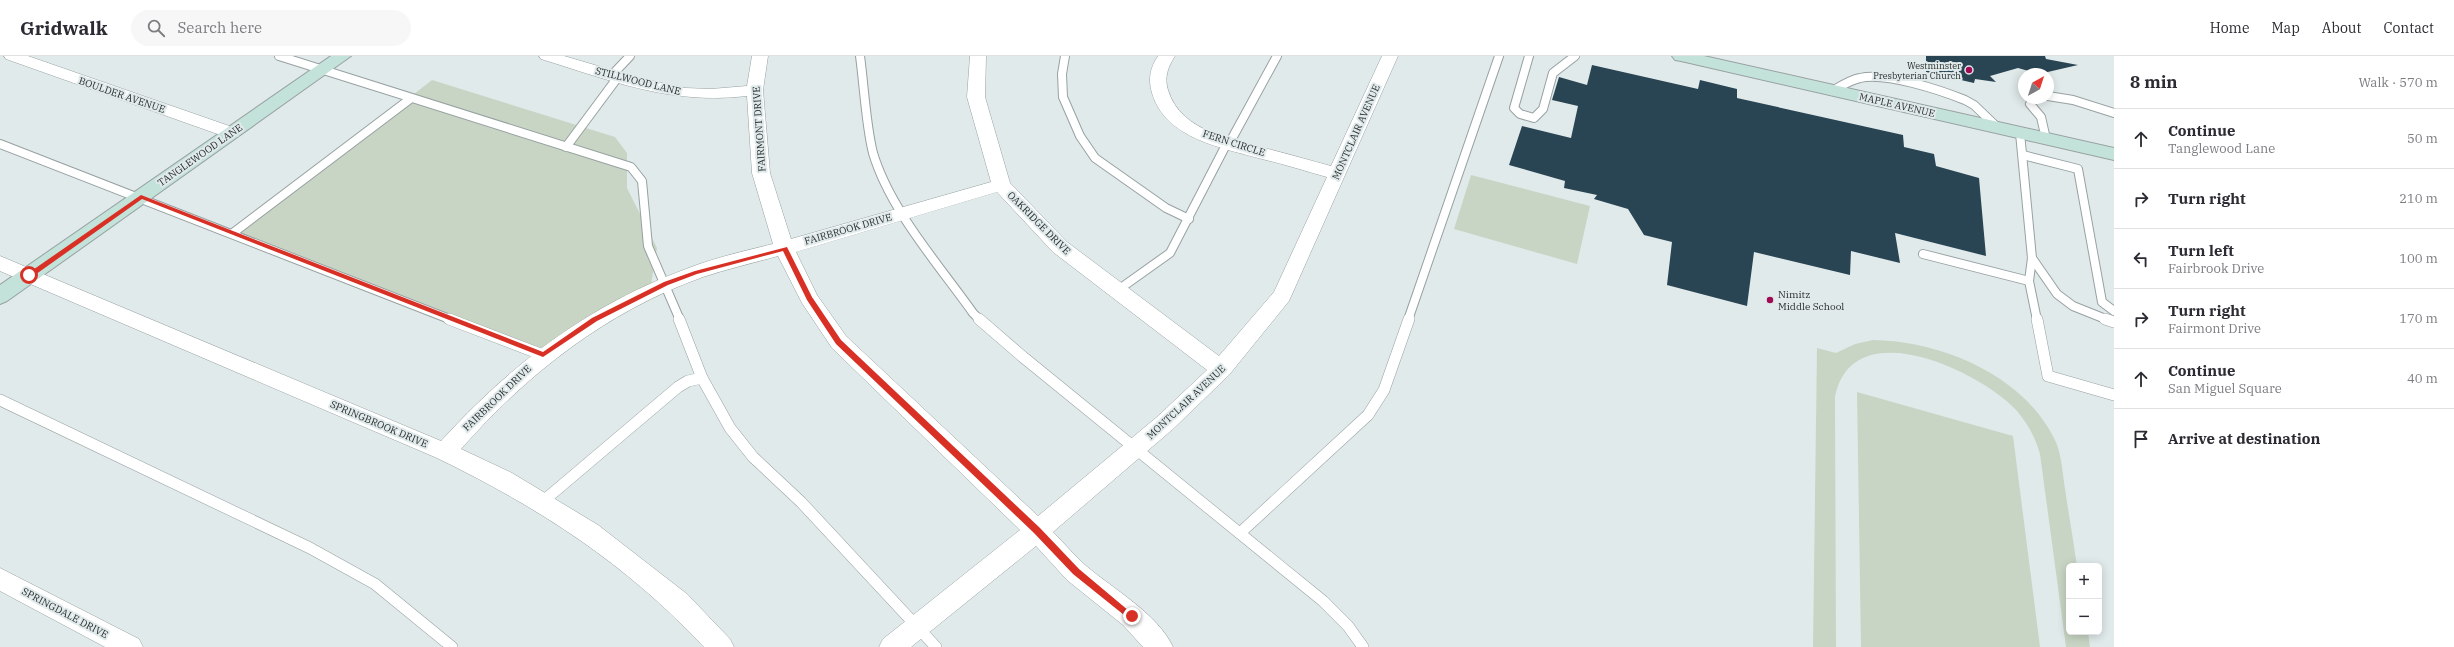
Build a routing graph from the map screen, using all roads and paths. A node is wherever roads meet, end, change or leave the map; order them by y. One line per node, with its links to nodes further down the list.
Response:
1 (12, 56): 25 (street, BOULDER AVENUE)
2 (279, 56): 18 (lane)
3 (342, 56): 18 (main road, TANGLEWOOD LANE)
4 (547, 56): 19 (street, STILLWOOD LANE)
5 (630, 56): 19 (lane)
6 (760, 56): 20 (street, FAIRMONT DRIVE)
7 (860, 56): 36 (lane)
8 (978, 56): 34 (street, OAKRIDGE DRIVE)
9 (1065, 56): 37 (lane)
10 (1167, 56): 29 (street, FERN CIRCLE)
11 (1277, 56): 29 (lane)
12 (1390, 56): 33 (street, MONTCLAIR AVENUE)
13 (1500, 56): 59 (lane)
14 (1529, 56): 15 (lane)
15 (1575, 56)
16 (1681, 56): 17 (main road, MAPLE AVENUE)
17 (1701, 58): 26 (main road, MAPLE AVENUE)
18 (322, 70): 22 (lane); 25 (main road, TANGLEWOOD LANE)
19 (615, 76): 20 (street, STILLWOOD LANE); 30 (lane)
20 (755, 90): 39 (street, FAIRMONT DRIVE)
21 (2054, 95): 24 (lane)
22 (410, 99): 30 (lane); 38 (lane)
23 (2030, 104): 27 (lane)
24 (2114, 113)
25 (232, 133): 35 (main road, TANGLEWOOD LANE)
26 (2020, 133): 27 (main road, MAPLE AVENUE); 32 (lane)
27 (2046, 139): 31 (main road, MAPLE AVENUE)
28 (0, 144): 35 (lane)
29 (1228, 144): 33 (street, FERN CIRCLE); 37 (lane)
30 (566, 147): 45 (lane)
31 (2114, 154)
32 (2023, 156): 41 (lane); 48 (lane)
33 (1338, 174): 51 (street, MONTCLAIR AVENUE)
34 (1001, 184): 36 (street, FAIRBROOK DRIVE); 46 (street, OAKRIDGE DRIVE)
35 (141, 197): 38 (lane); 43 (main road, TANGLEWOOD LANE)
36 (902, 213): 39 (street, FAIRBROOK DRIVE); 55 (lane)
37 (1189, 219): 46 (lane)
38 (233, 233): 50 (lane)
39 (784, 248): 45 (street, FAIRBROOK DRIVE); 58 (street, FAIRMONT DRIVE)
40 (1923, 254): 44 (lane)
41 (2032, 258): 44 (lane); 49 (lane)
42 (0, 263): 43 (street, SPRINGBROOK DRIVE)
43 (29, 275): 47 (main road, TANGLEWOOD LANE); 56 (street, SPRINGBROOK DRIVE)
44 (2029, 281): 53 (lane)
45 (666, 284): 50 (street, FAIRBROOK DRIVE); 52 (lane)
46 (1118, 290): 51 (street, OAKRIDGE DRIVE)
47 (0, 296)
48 (2114, 311)
49 (2114, 322)
50 (543, 355): 56 (street, FAIRBROOK DRIVE)
51 (1221, 369): 55 (street, MONTCLAIR AVENUE)
52 (702, 378): 57 (lane); 61 (lane)
53 (2114, 395)
54 (0, 400): 63 (lane)
55 (1136, 448): 58 (street, MONTCLAIR AVENUE); 59 (lane)
56 (445, 452): 57 (street, SPRINGBROOK DRIVE)
57 (541, 503): 64 (street, SPRINGBROOK DRIVE)
58 (1037, 531): 61 (street, MONTCLAIR AVENUE); 67 (street, FAIRMONT DRIVE)
59 (1240, 533): 68 (lane)
60 (0, 578): 62 (street, SPRINGDALE DRIVE)
61 (917, 627): 65 (street, MONTCLAIR AVENUE); 66 (lane)
62 (130, 647)
63 (452, 647)
64 (721, 647)
65 (892, 647)
66 (936, 647)
67 (1160, 647)
68 (1363, 647)

